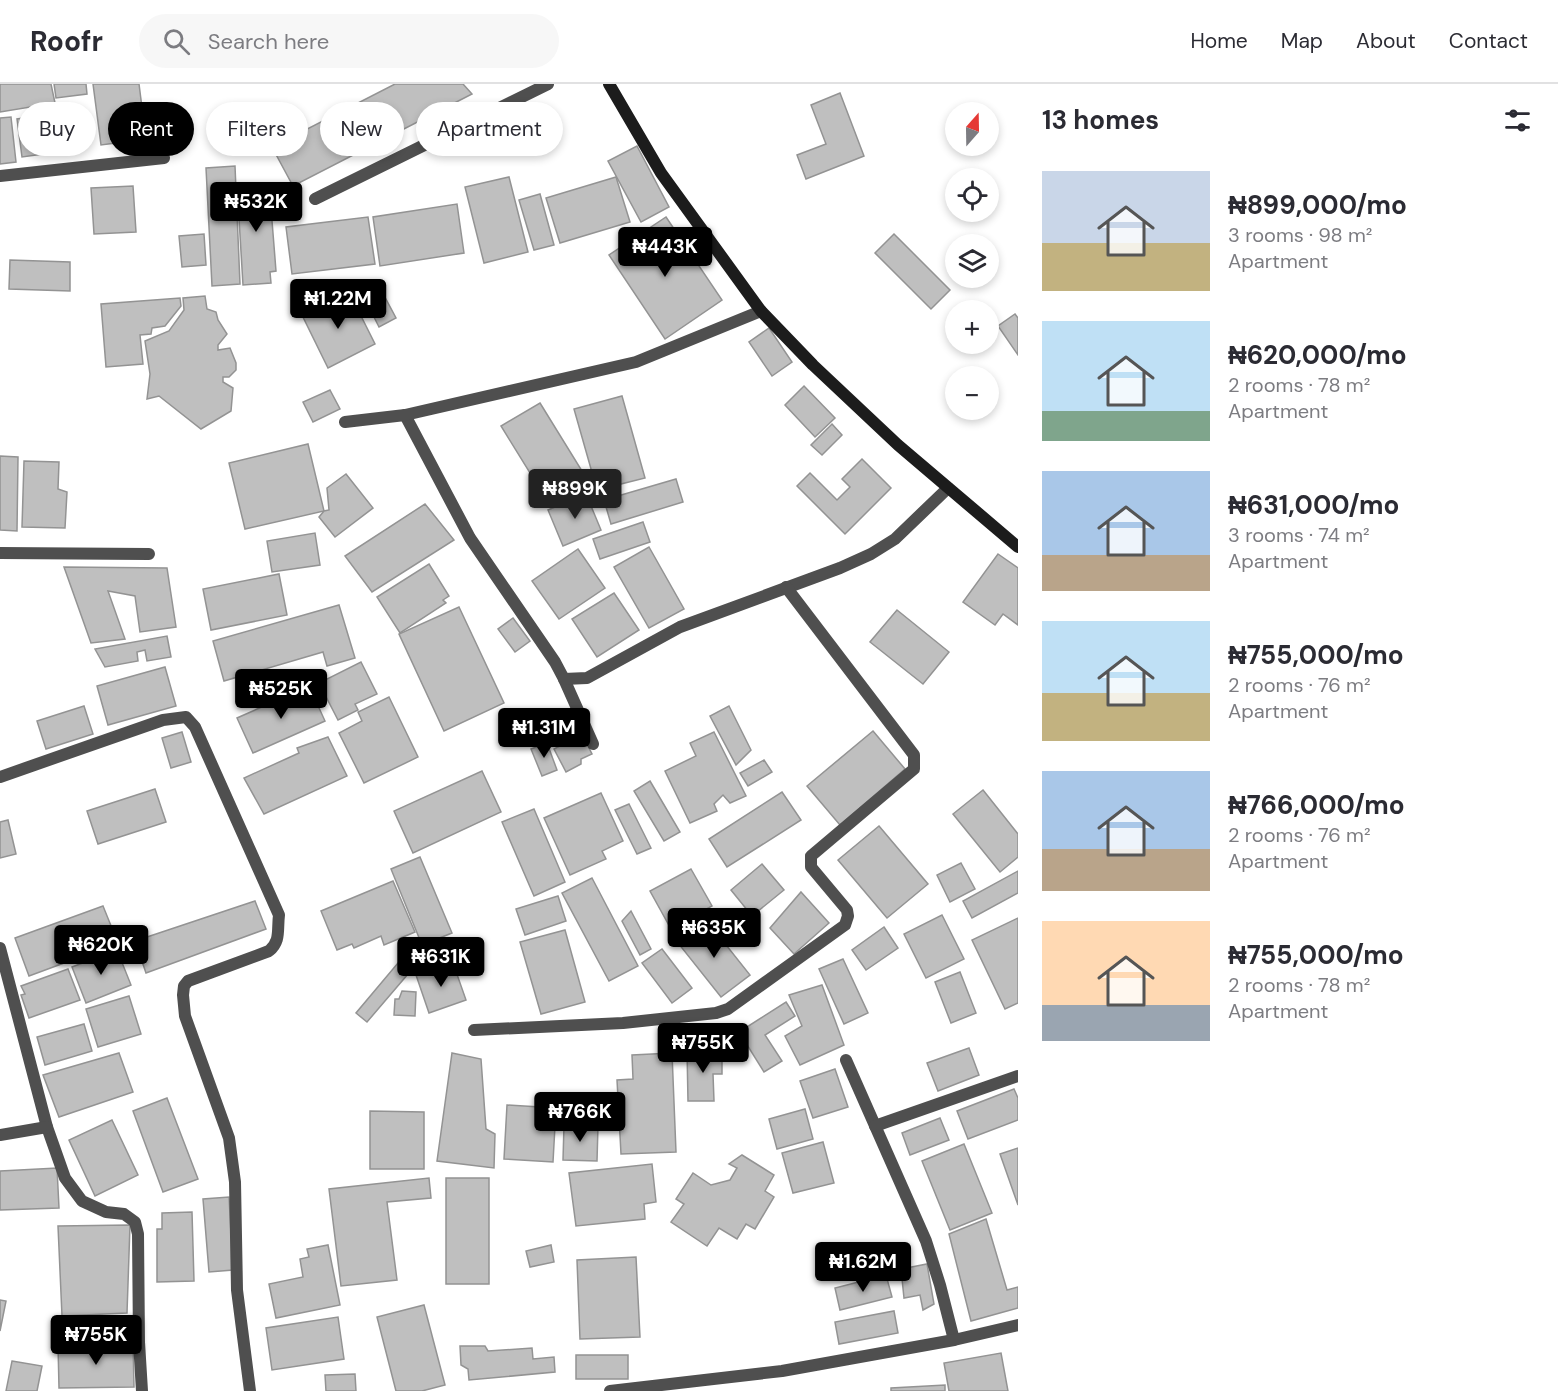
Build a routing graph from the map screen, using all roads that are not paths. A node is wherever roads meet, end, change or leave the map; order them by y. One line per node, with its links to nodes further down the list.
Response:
1 (548, 84): 5 (street)
2 (609, 84): 6 (street)
3 (164, 158): 4 (street)
4 (0, 176)
5 (315, 199)
6 (760, 310): 7 (street); 9 (street)
7 (405, 415): 8 (street); 14 (street)
8 (345, 422)
9 (948, 488): 10 (street); 13 (street)
10 (1018, 547)
11 (0, 553): 12 (street)
12 (149, 554)
13 (786, 587): 14 (street); 18 (street)
14 (564, 679): 15 (street)
15 (593, 744)
16 (0, 777): 27 (street)
17 (0, 948): 22 (street)
18 (474, 1030)
19 (846, 1060): 21 (street)
20 (1018, 1076): 21 (street)
21 (875, 1126): 25 (street)
22 (47, 1127): 23 (street); 26 (street)
23 (0, 1135)
24 (1018, 1325): 25 (street)
25 (954, 1340): 28 (street)
26 (142, 1391)
27 (250, 1391)
28 (610, 1391)

